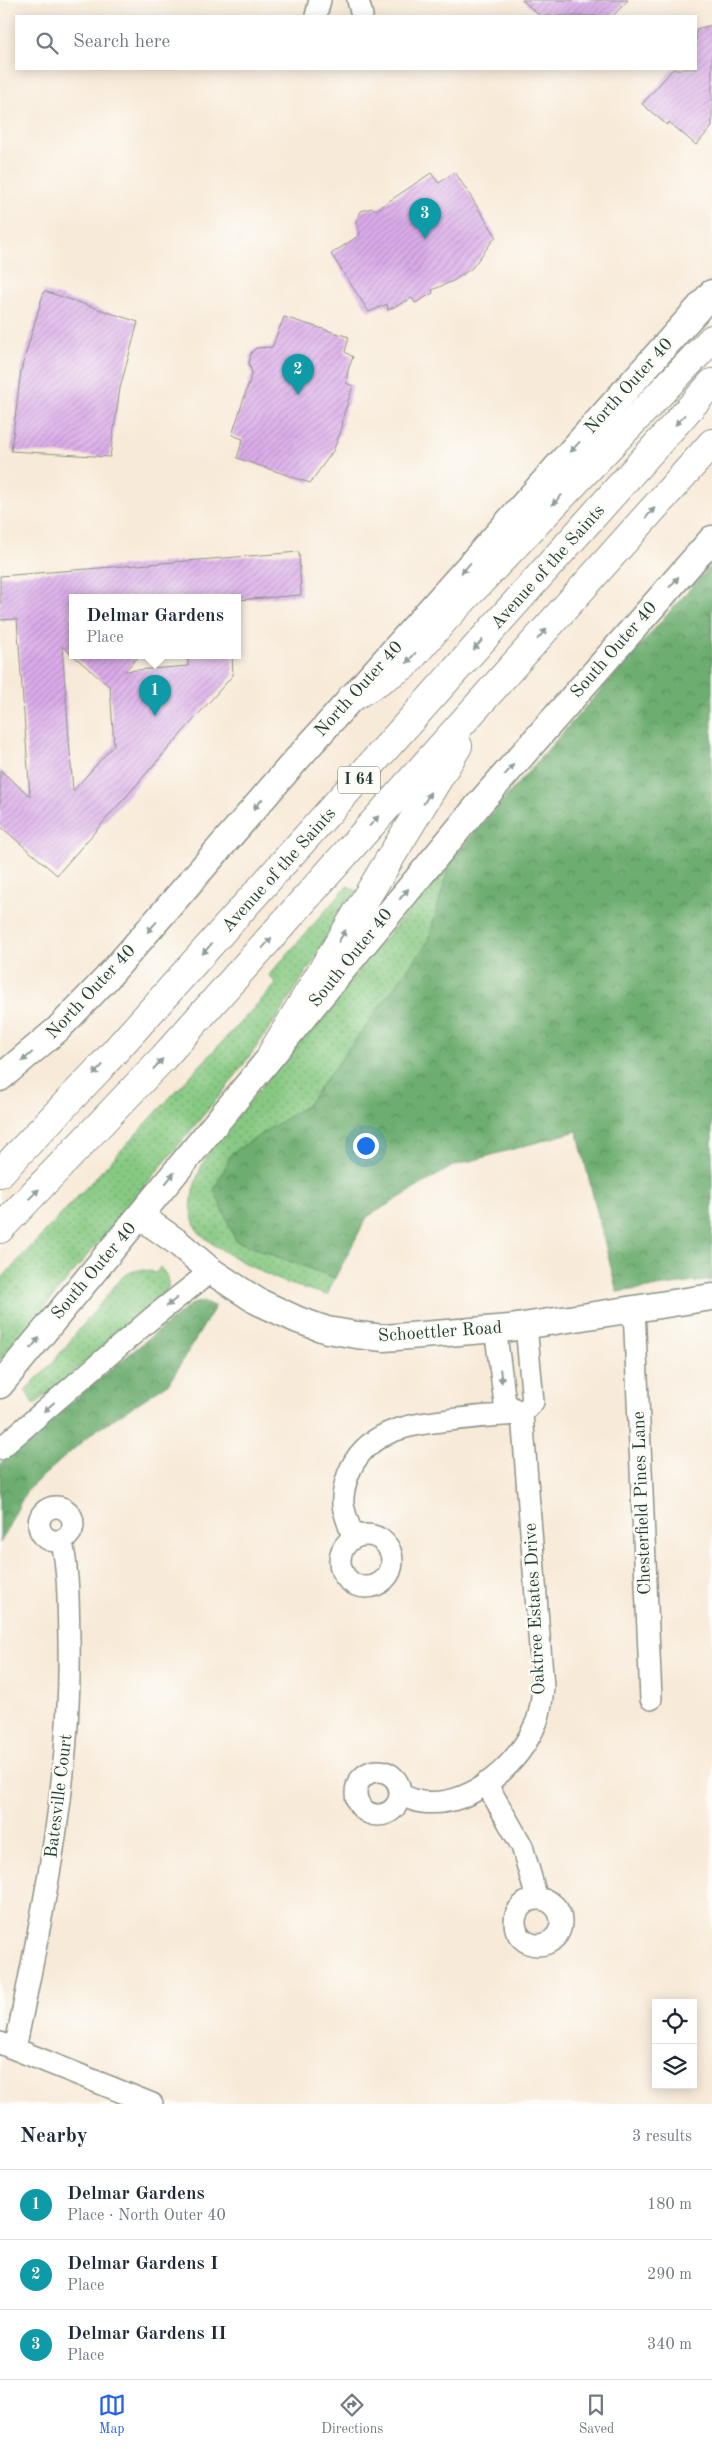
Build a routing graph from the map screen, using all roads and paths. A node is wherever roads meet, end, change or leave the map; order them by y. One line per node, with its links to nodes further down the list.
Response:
1 (358, 0): 2 (street)
2 (362, 15)
3 (712, 293): 9 (street, North Outer 40, one-way to 9)
4 (712, 339): 9 (highway, one-way to 9)
5 (712, 383): 12 (highway, Avenue of the Saints / I 64, one-way to 12)
6 (712, 443): 8 (highway, I 64, one-way to 6)
7 (712, 539): 10 (street, South Outer 40, one-way to 7)
8 (486, 697): 10 (highway, one-way to 8); 14 (highway, I 64, one-way to 8)
9 (351, 698): 11 (street, North Outer 40, one-way to 11)
10 (272, 1053): 13 (street, South Outer 40, one-way to 10)
11 (0, 1078)
12 (0, 1173)
13 (140, 1216): 15 (street, Schoettler Road); 20 (street, South Outer 40, one-way to 13)
14 (0, 1229)
15 (210, 1271): 19 (street, Schoettler Road); 22 (street, one-way to 22)
16 (712, 1297): 17 (street, Schoettler Road)
17 (634, 1308): 18 (street, Schoettler Road); 25 (street, Chesterfield Pines Lane)
18 (526, 1325): 19 (street, Schoettler Road); 21 (street)
19 (495, 1328): 21 (street, one-way to 21)
20 (0, 1385)
21 (522, 1414): 23 (street); 26 (street, Oaktree Estates Drive)
22 (0, 1449)
23 (353, 1538)
24 (62, 1540): 29 (street, Batesville Court)
25 (651, 1699)
26 (486, 1783): 27 (street, Oaktree Estates Drive); 28 (street)
27 (400, 1795)
28 (537, 1899)
29 (8, 2046): 30 (street)
30 (152, 2104)

